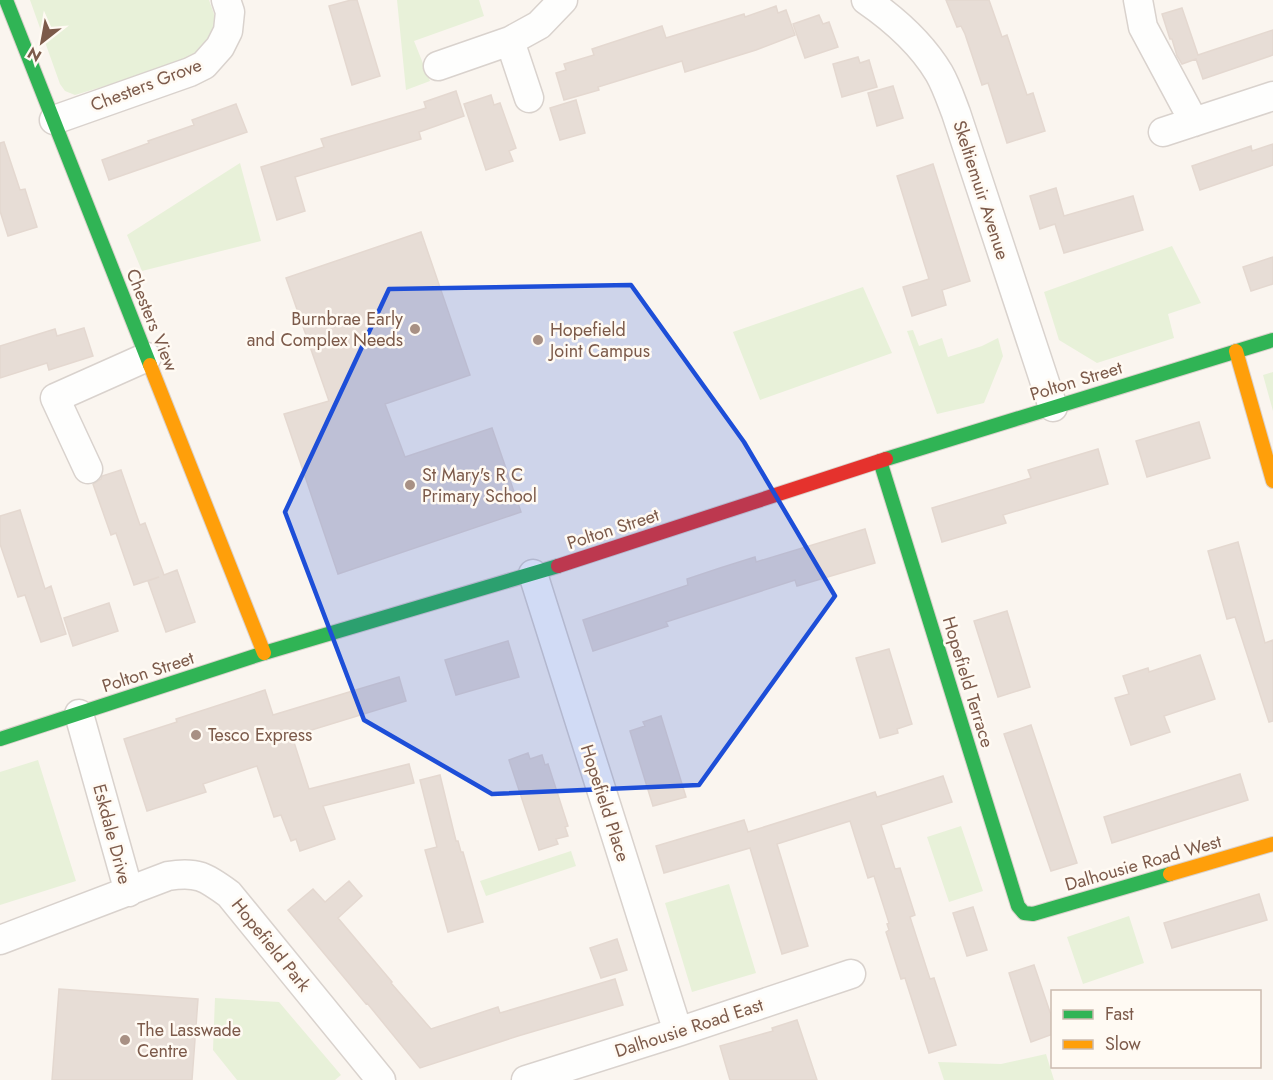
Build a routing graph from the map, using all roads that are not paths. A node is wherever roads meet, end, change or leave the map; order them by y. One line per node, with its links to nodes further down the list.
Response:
1 (6, 0): 10 (street, Chesters View)
2 (226, 0): 10 (street, Chesters Grove)
3 (563, 0): 6 (street)
4 (866, 0): 16 (street, Skeltiemuir Avenue)
5 (1138, 0): 11 (street)
6 (510, 41): 7 (street); 9 (street)
7 (438, 66)
8 (1273, 96): 11 (street)
9 (530, 98)
10 (54, 120): 15 (street, Chesters View)
11 (1194, 122): 12 (street)
12 (1163, 132)
13 (1273, 340): 14 (street, Polton Street)
14 (1236, 351): 16 (street, Polton Street); 19 (street)
15 (147, 357): 18 (street); 21 (street, Chesters View)
16 (1053, 407): 17 (street, Polton Street)
17 (880, 461): 20 (street, Polton Street); 26 (street, Hopefield Terrace)
18 (88, 469)
19 (1273, 481)
20 (533, 574): 21 (street, Polton Street); 29 (street, Hopefield Place)
21 (264, 653): 22 (street, Polton Street)
22 (80, 714): 23 (street, Polton Street); 25 (street, Eskdale Drive)
23 (0, 740)
24 (1273, 844): 26 (street, Dalhousie Road West)
25 (129, 892): 27 (street, Eskdale Drive); 30 (street, Hopefield Park)
26 (1023, 913)
27 (0, 940)
28 (851, 974): 29 (street, Dalhousie Road East)
29 (678, 1032): 31 (street, Dalhousie Road East)
30 (381, 1080)
31 (526, 1080)

